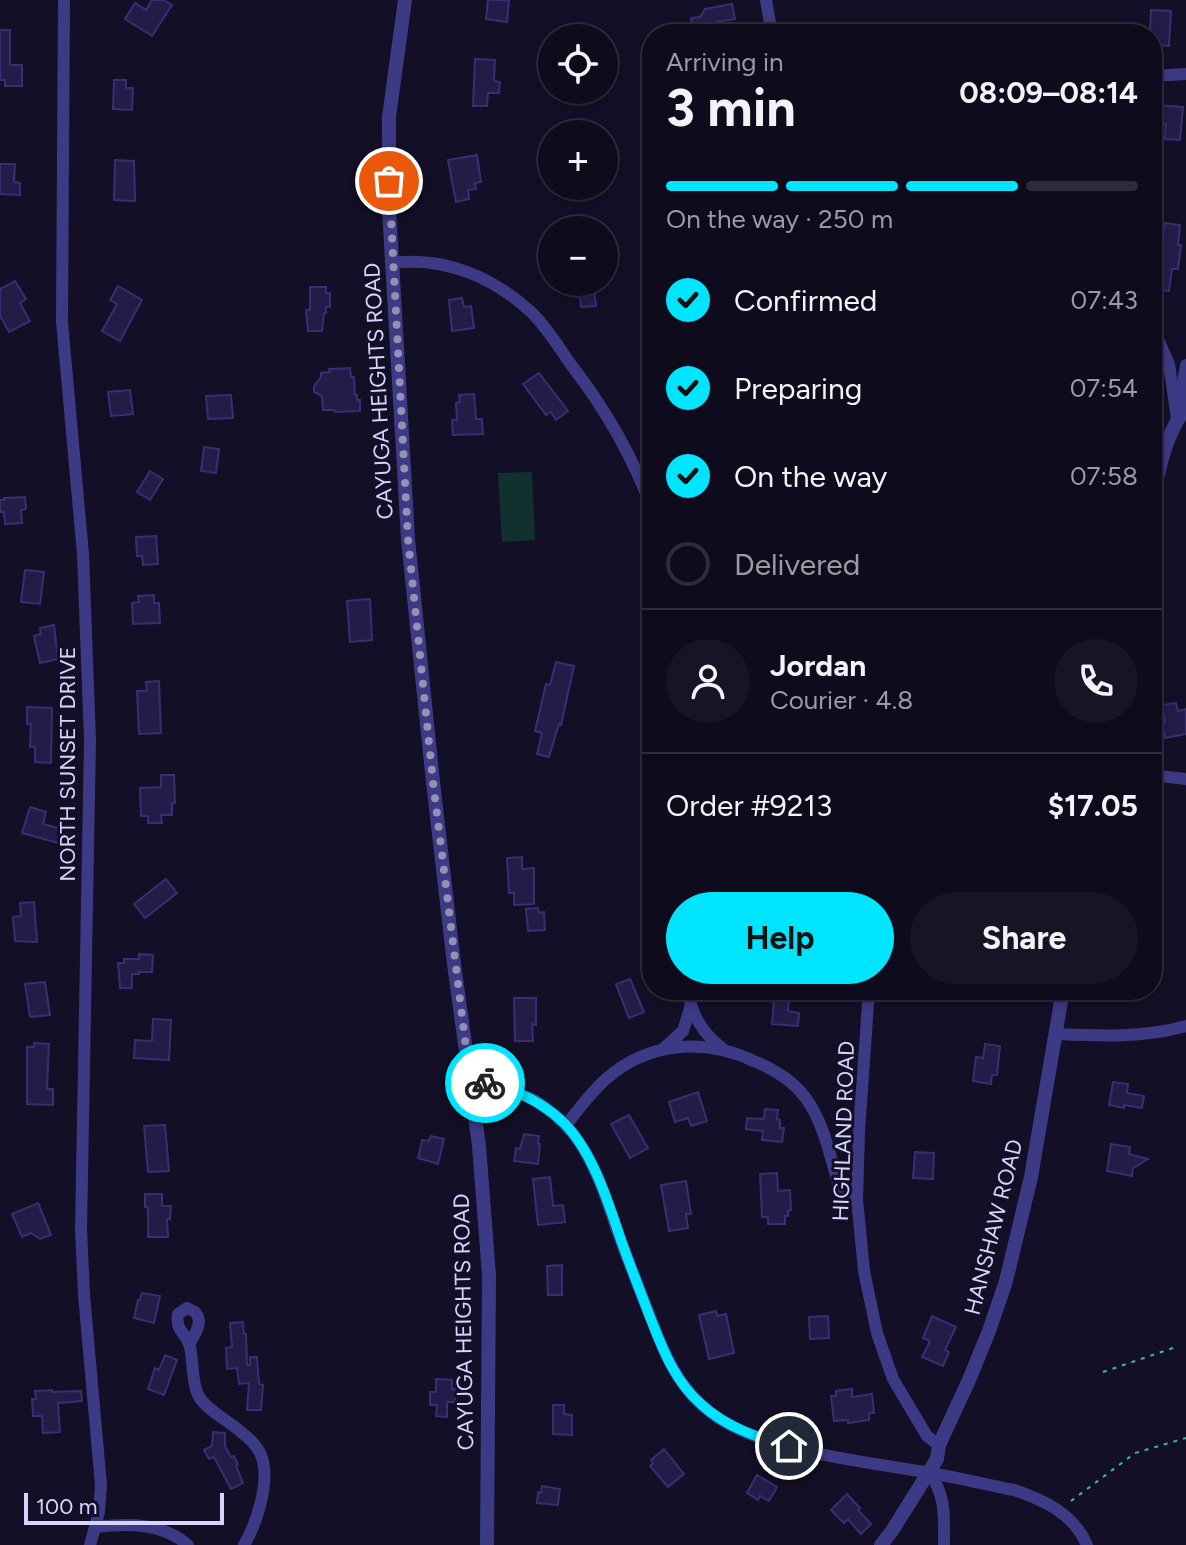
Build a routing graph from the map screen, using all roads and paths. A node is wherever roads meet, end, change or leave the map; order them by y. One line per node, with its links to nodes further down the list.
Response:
1 (64, 0): 33 (street, NORTH SUNSET DRIVE)
2 (405, 0): 7 (street, CAYUGA HEIGHTS ROAD)
3 (766, 0): 4 (street)
4 (770, 24)
5 (1186, 74): 6 (street)
6 (1162, 75)
7 (392, 263): 12 (street); 23 (street, CAYUGA HEIGHTS ROAD)
8 (1162, 348): 10 (street)
9 (1186, 365): 10 (street)
10 (1182, 413): 11 (street)
11 (1162, 462)
12 (642, 484)
13 (1162, 776): 14 (street)
14 (1186, 779)
15 (690, 1000): 18 (street)
16 (868, 1000): 25 (street, HIGHLAND ROAD)
17 (1062, 1000): 20 (street, HANSHAW ROAD)
18 (691, 1005): 21 (street); 22 (street)
19 (1186, 1026): 20 (street)
20 (1057, 1034): 30 (street, HANSHAW ROAD)
21 (664, 1048): 22 (street); 24 (street)
22 (728, 1051): 25 (street)
23 (470, 1080): 24 (street); 37 (street, CAYUGA HEIGHTS ROAD)
24 (566, 1125): 31 (street)
25 (857, 1199): 30 (street, HIGHLAND ROAD)
26 (190, 1343): 36 (street)
27 (1176, 1347): 28 (path)
28 (1103, 1372)
29 (1186, 1438): 32 (path)
30 (939, 1445): 31 (street, HANSHAW ROAD)
31 (930, 1473): 38 (street, HANSHAW ROAD); 39 (street); 40 (street)
32 (1070, 1502)
33 (97, 1527): 34 (street, NORTH SUNSET DRIVE); 35 (street)
34 (90, 1545)
35 (188, 1545)
36 (244, 1545)
37 (487, 1545)
38 (881, 1545)
39 (944, 1545)
40 (1087, 1545)

